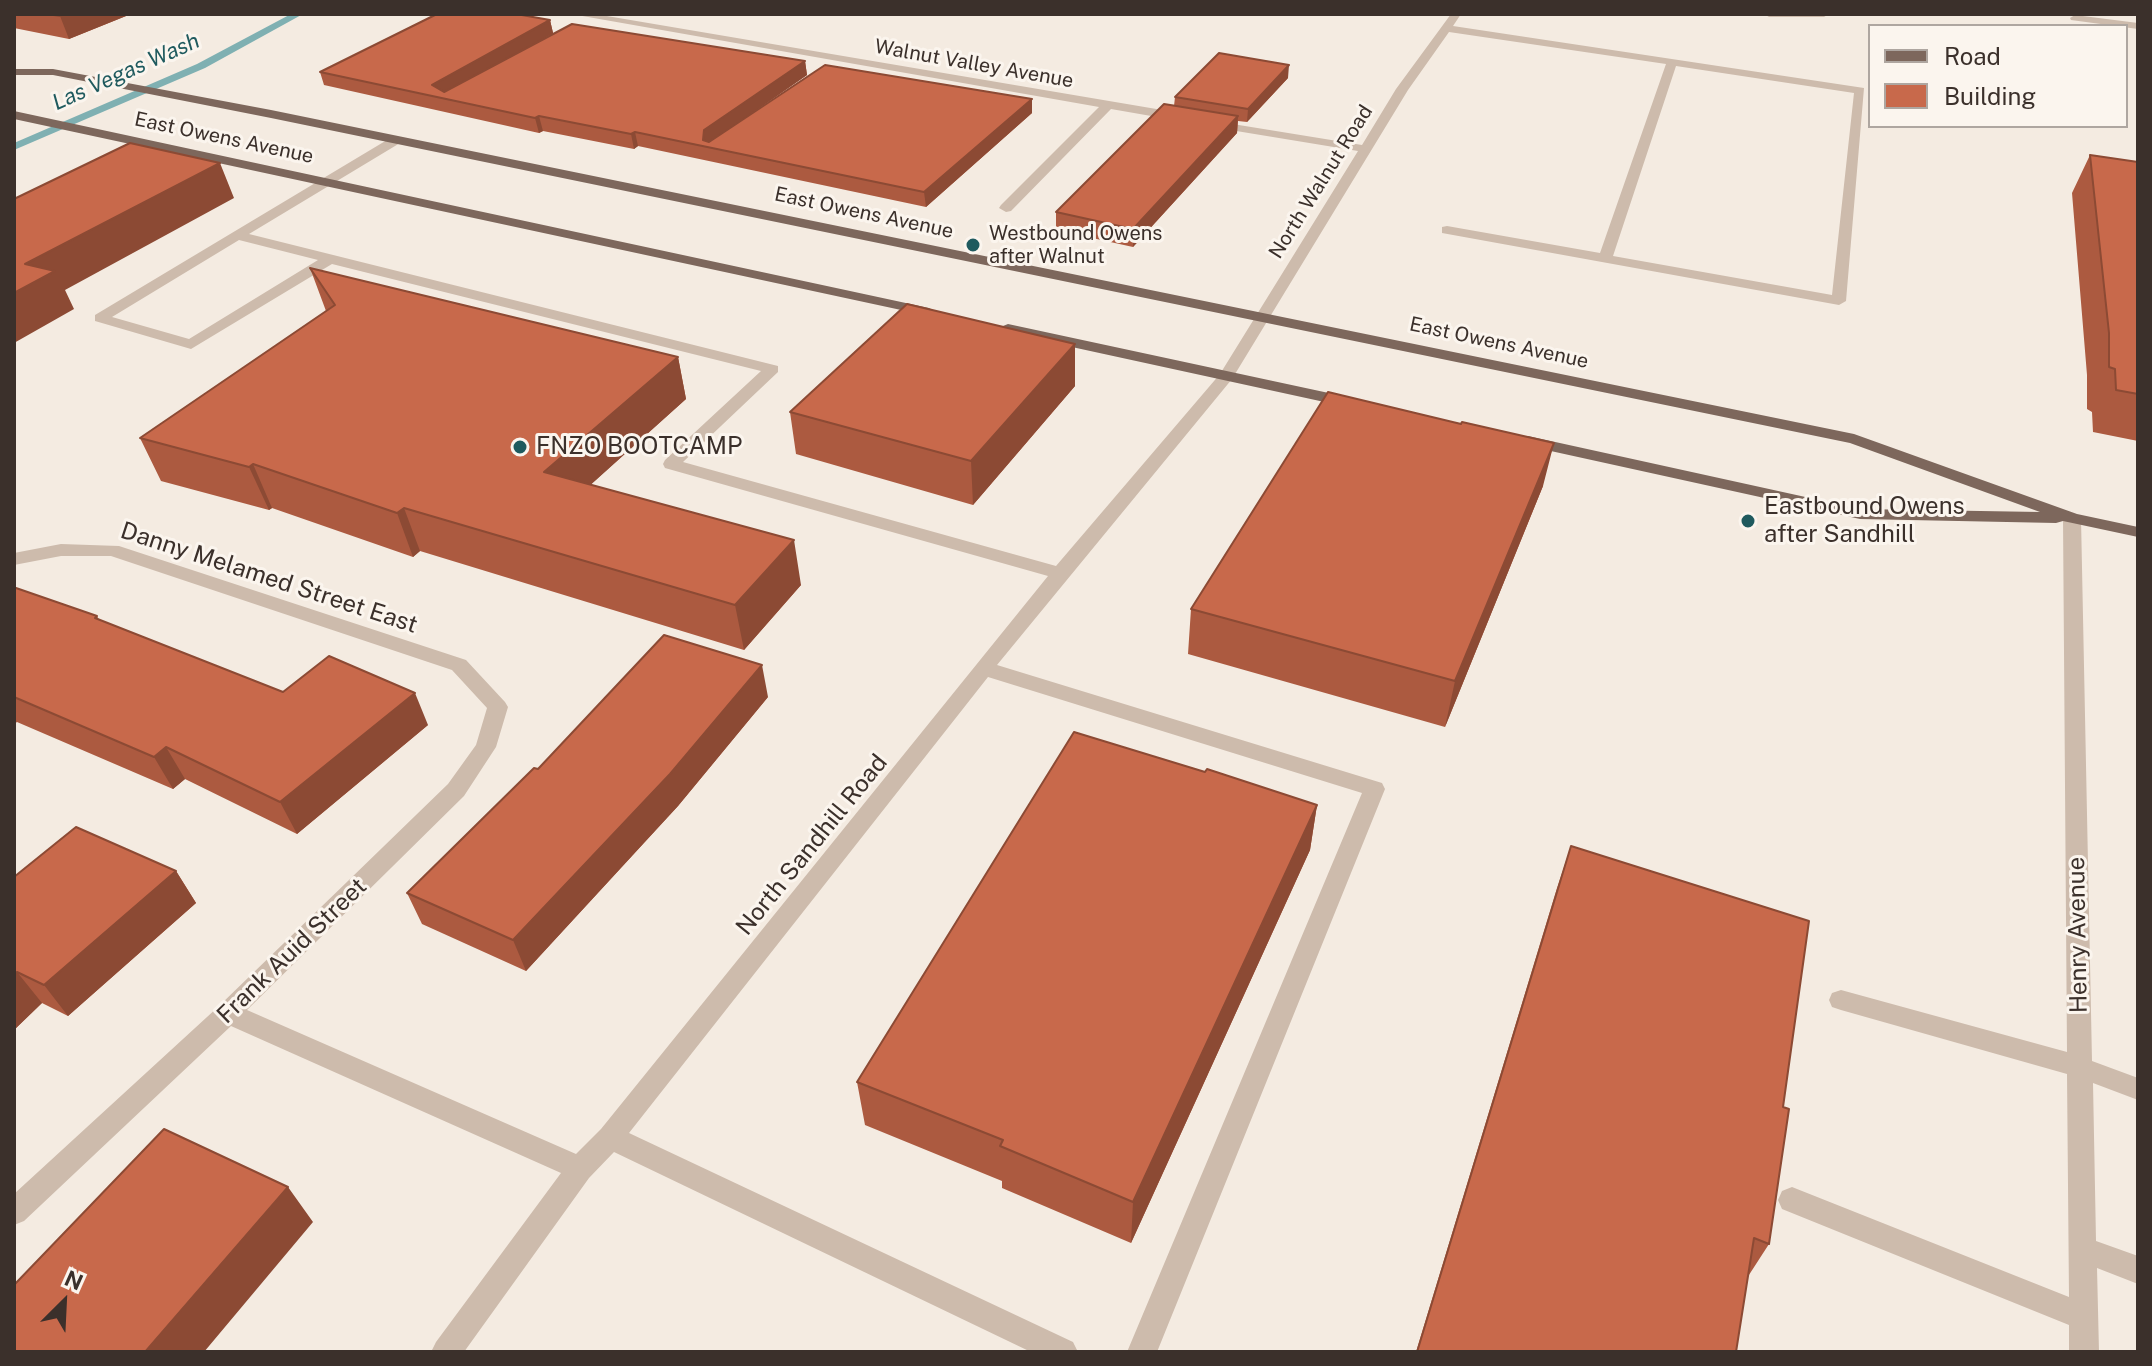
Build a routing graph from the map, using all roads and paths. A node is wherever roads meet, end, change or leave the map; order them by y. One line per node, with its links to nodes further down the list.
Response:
1 (1456, 14): 7 (street, North Walnut Road)
2 (1769, 14): 3 (street)
3 (1824, 14)
4 (2075, 18): 6 (street)
5 (579, 20): 8 (street, Walnut Valley Avenue)
6 (2122, 24)
7 (1446, 28): 9 (street); 15 (street, North Walnut Road)
8 (842, 59): 10 (street); 12 (street, Walnut Valley Avenue)
9 (1672, 62): 21 (street); 21 (street)
10 (829, 68)
11 (14, 72): 14 (main road, East Owens Avenue)
12 (1108, 105): 15 (street, Walnut Valley Avenue); 17 (street)
13 (14, 115): 16 (main road, East Owens Avenue)
14 (396, 140): 16 (street); 23 (main road, East Owens Avenue)
15 (1366, 149): 23 (street, North Walnut Road)
16 (326, 183): 19 (street); 22 (main road, East Owens Avenue)
17 (1006, 208)
18 (1447, 230): 21 (street)
19 (238, 236): 20 (street); 20 (street)
20 (332, 258): 31 (street)
21 (1605, 259)
22 (945, 315)
23 (1262, 317): 25 (street, North Walnut Road); 28 (main road, East Owens Avenue)
24 (991, 325): 25 (main road)
25 (1226, 376): 26 (main road); 31 (street, North Sandhill Road)
26 (1375, 408)
27 (1516, 439): 28 (main road, East Owens Avenue)
28 (2072, 518): 29 (main road, East Owens Avenue); 36 (street, Henry Avenue)
29 (2138, 532)
30 (14, 559): 32 (street, Danny Melamed Street East)
31 (1060, 573): 33 (street, North Sandhill Road)
32 (459, 665): 35 (street, Frank Auid Street)
33 (986, 669): 38 (street, North Sandhill Road); 47 (street)
34 (1841, 1000): 36 (street)
35 (228, 1013): 39 (street); 41 (street, Frank Auid Street)
36 (2080, 1067): 37 (street); 42 (street, Henry Avenue)
37 (2138, 1089)
38 (610, 1137): 39 (street, North Sandhill Road); 46 (street)
39 (580, 1169): 45 (street, North Sandhill Road)
40 (1792, 1200): 44 (street)
41 (14, 1212)
42 (2083, 1249): 43 (street); 44 (street, Henry Avenue)
43 (2138, 1270)
44 (2084, 1317): 48 (street, Henry Avenue)
45 (446, 1352)
46 (1063, 1352)
47 (1142, 1352)
48 (2084, 1352)

